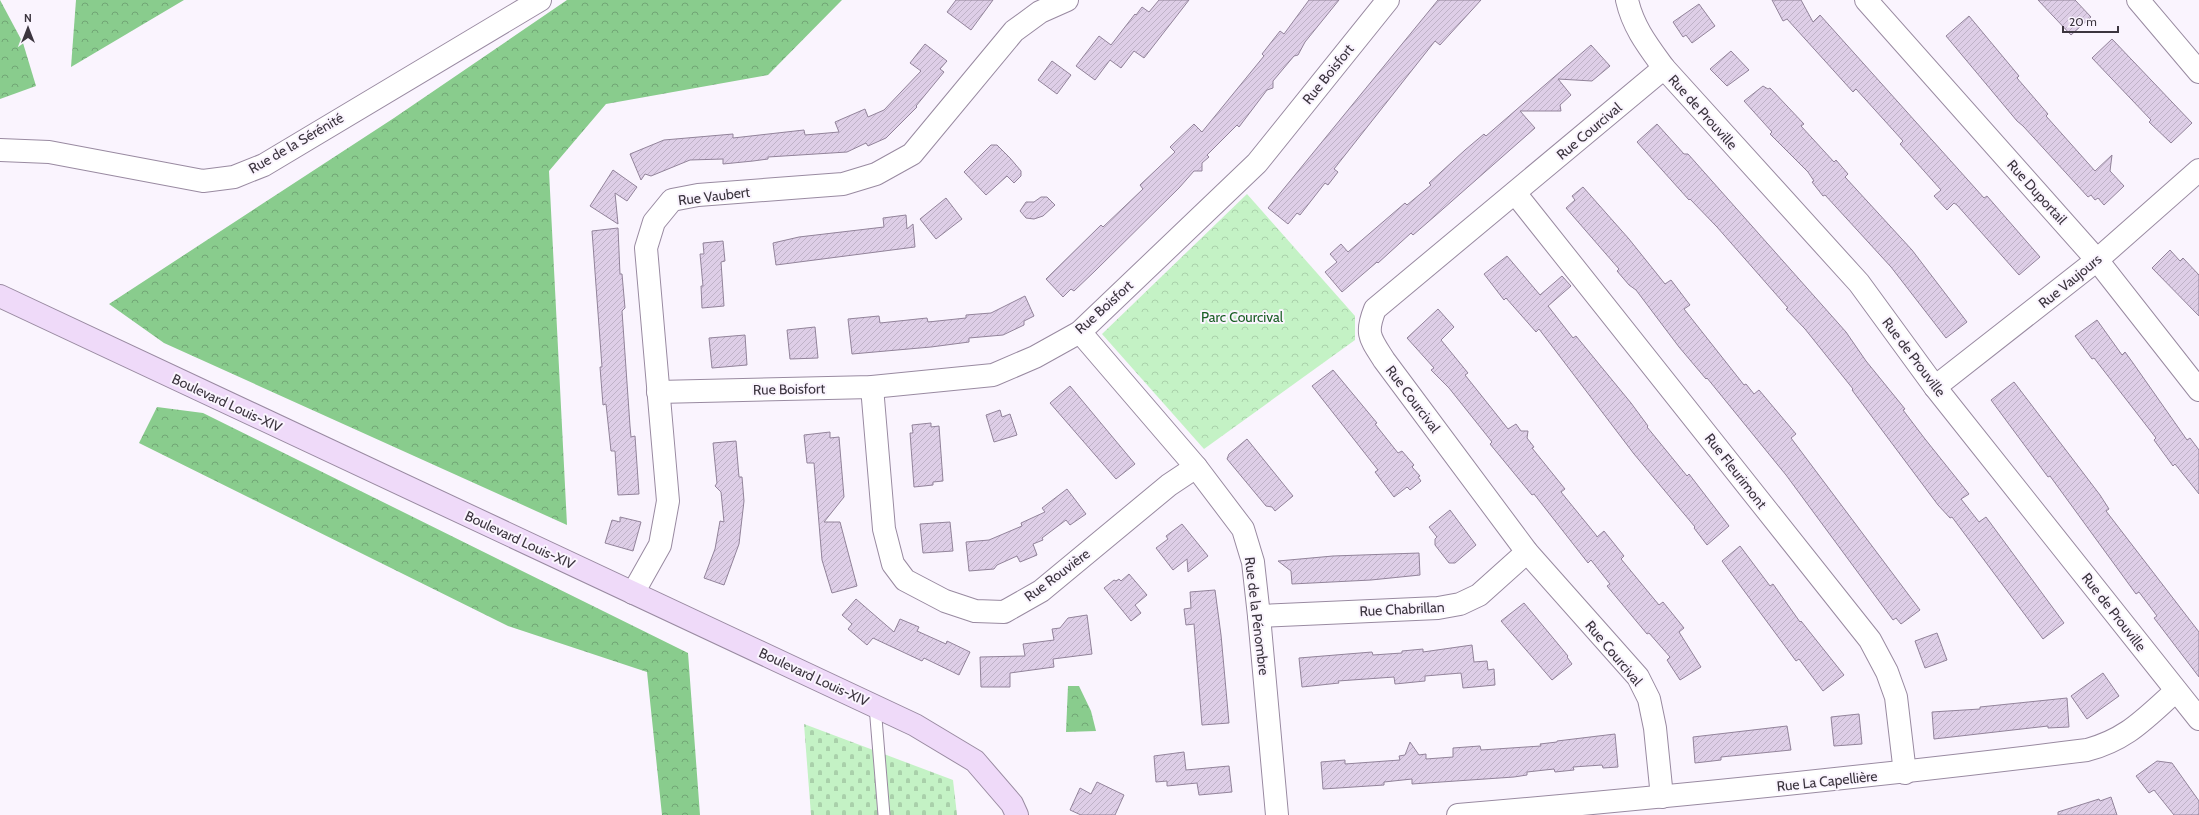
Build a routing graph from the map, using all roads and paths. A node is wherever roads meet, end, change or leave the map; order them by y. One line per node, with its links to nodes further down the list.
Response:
1 (540, 0): 9 (street, Rue de la Sérénité)
2 (1068, 0): 18 (street, Rue Vaubert)
3 (1388, 0): 14 (street, Rue Boisfort)
4 (1627, 0): 7 (street, Rue de Prouville)
5 (1866, 0): 12 (street, Rue Duportail)
6 (2138, 0): 8 (street)
7 (1664, 68): 11 (street, Rue Courcival); 16 (street, Rue de Prouville)
8 (2199, 72)
9 (0, 150)
10 (2199, 170): 12 (street, Rue Vaujours)
11 (1515, 193): 20 (street, Rue Courcival); 26 (street, Rue Fleurimont)
12 (2097, 260): 16 (street, Rue Vaujours); 17 (street, Rue Duportail)
13 (0, 296): 21 (main road, Boulevard Louis-XIV)
14 (1080, 332): 15 (street, Rue Boisfort); 19 (street, Rue de la Pénombre)
15 (872, 387): 18 (street, Rue Boisfort); 19 (street, Rue Rouvière)
16 (1936, 387): 23 (street, Rue de Prouville)
17 (2199, 390)
18 (658, 392): 21 (street, Rue Vaubert)
19 (1196, 467): 22 (street, Rue de la Pénombre)
20 (1527, 552): 22 (street, Rue Chabrillan); 27 (street, Rue Courcival)
21 (633, 593): 24 (main road, Boulevard Louis-XIV)
22 (1259, 616): 30 (street, Rue de la Pénombre)
23 (2176, 691): 25 (street, Rue de Prouville); 26 (street, Rue La Capellière)
24 (875, 706): 28 (lane); 29 (main road, Boulevard Louis-XIV)
25 (2199, 719)
26 (1905, 773): 27 (street, Rue La Capellière)
27 (1662, 797): 31 (street, Rue La Capellière)
28 (884, 815)
29 (1017, 815)
30 (1277, 815)
31 (1458, 815)

